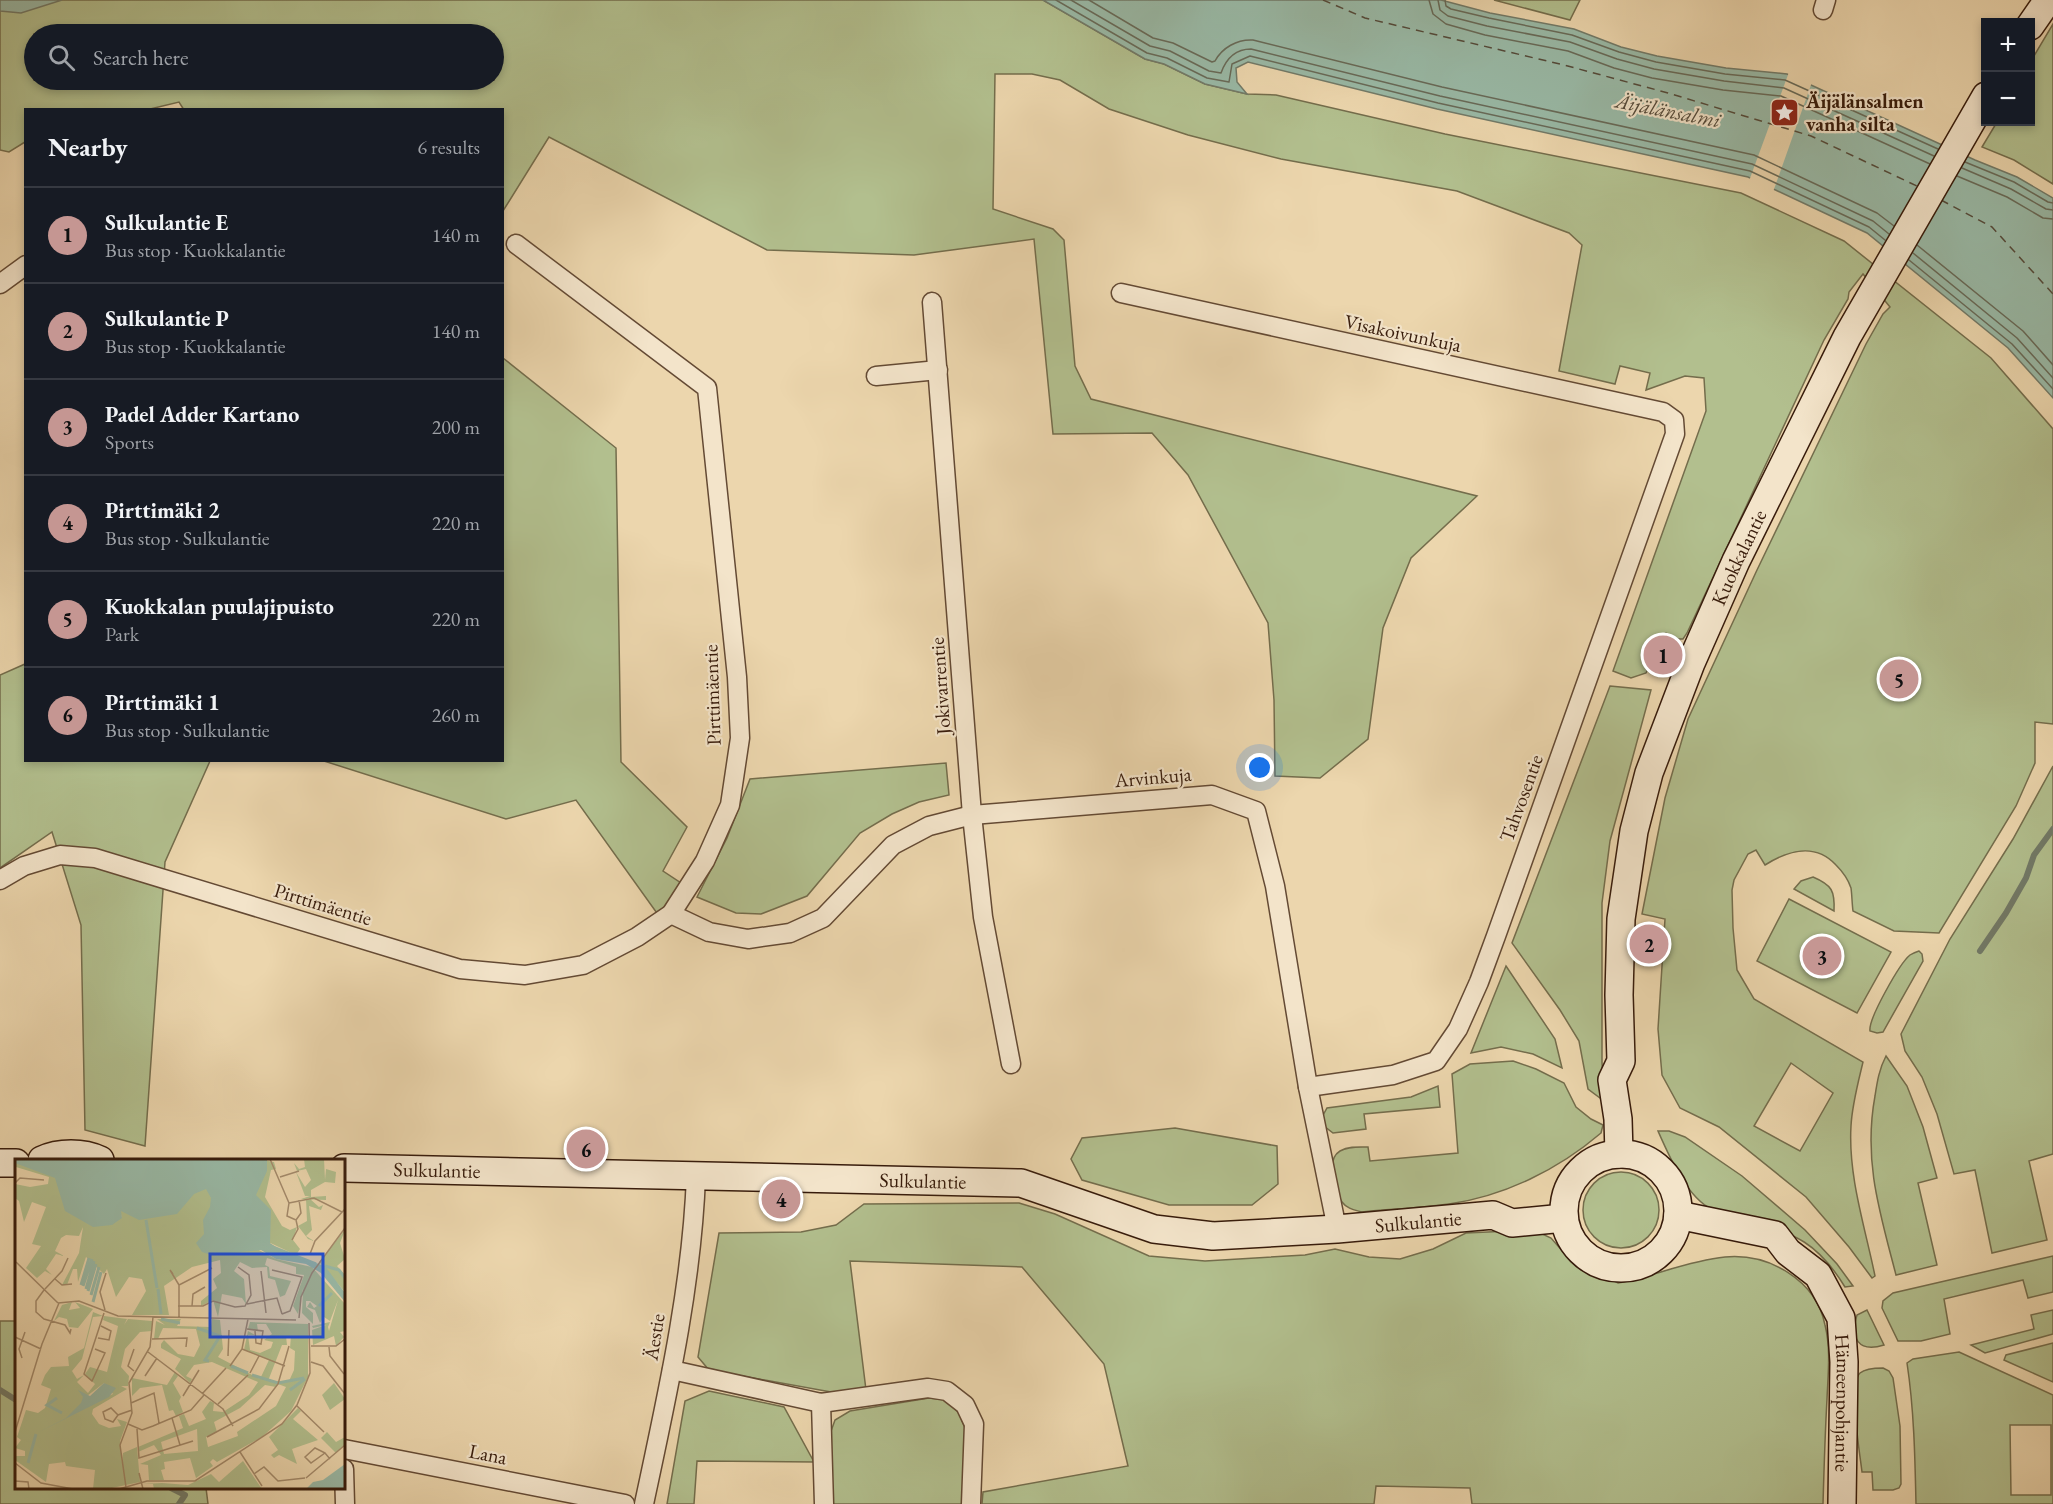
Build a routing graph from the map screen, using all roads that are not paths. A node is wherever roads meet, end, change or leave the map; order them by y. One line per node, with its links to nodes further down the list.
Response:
1 (2048, 0): 2 (main road)
2 (2035, 20)
3 (1981, 105): 17 (main road, Kuokkalantie)
4 (516, 244): 14 (street, Pirttimäentie)
5 (24, 266): 6 (street)
6 (0, 284)
7 (1121, 293): 11 (street, Visakoivunkuja)
8 (932, 302): 9 (street, Jokivarrentie)
9 (938, 370): 10 (street); 12 (street, Jokivarrentie)
10 (876, 376)
11 (1674, 420): 16 (street, Tahvosentie)
12 (972, 815): 14 (street, Arvinkuja); 15 (street, Jokivarrentie); 16 (street, Arvinkuja)
13 (0, 880): 14 (street, Pirttimäentie)
14 (671, 914)
15 (1011, 1064)
16 (1308, 1087): 24 (street, Arvinkuja)
17 (1628, 1155): 22 (main road); 23 (main road)
18 (46, 1159): 19 (main road)
19 (97, 1159)
20 (345, 1168): 21 (main road, Sulkulantie)
21 (696, 1176): 24 (main road, Sulkulantie); 25 (street, Äestie)
22 (1565, 1209): 23 (main road); 24 (main road, Sulkulantie)
23 (1676, 1224): 34 (main road, Hämeenpohjantie)
24 (1337, 1229)
25 (672, 1370): 26 (street); 31 (street, Äestie)
26 (821, 1403): 32 (street); 33 (street)
27 (345, 1449): 30 (street, Lana)
28 (345, 1489): 29 (street)
29 (345, 1504)
30 (625, 1504)
31 (644, 1504)
32 (824, 1504)
33 (971, 1504)
34 (1842, 1504)

